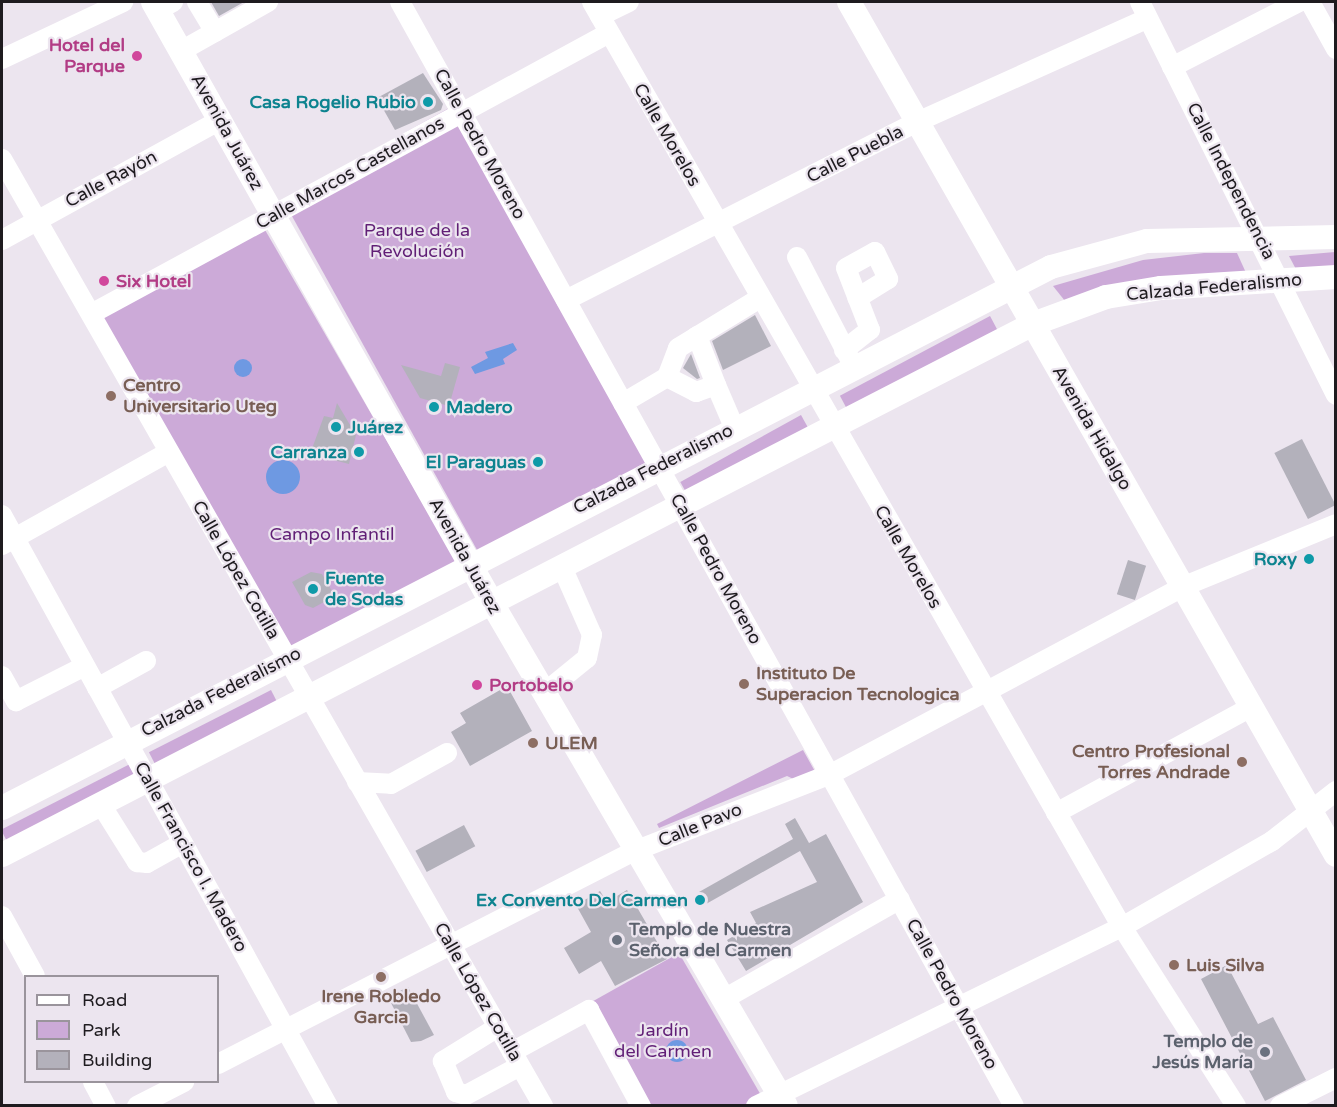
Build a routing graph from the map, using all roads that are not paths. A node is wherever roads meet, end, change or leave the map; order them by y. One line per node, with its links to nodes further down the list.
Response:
1 (123, 2): 15 (street)
2 (197, 2): 12 (street)
3 (268, 2): 12 (street)
4 (400, 2): 17 (street, Calle Pedro Moreno)
5 (629, 2): 11 (street, Calle Marcos Castellanos)
6 (849, 2): 19 (main road, Avenida Hidalgo)
7 (1299, 2): 16 (street)
8 (1310, 2): 13 (street)
9 (161, 4): 14 (main road, Avenida Juárez)
10 (1144, 10): 16 (street, Calle Independencia); 19 (street, Calle Puebla)
11 (600, 17): 17 (street, Calle Marcos Castellanos); 23 (street, Calle Morelos)
12 (215, 32): 14 (street)
13 (1335, 49)
14 (181, 51): 18 (main road, Avenida Juárez)
15 (2, 59)
16 (1172, 67): 25 (street, Calle Independencia)
17 (462, 112): 21 (street, Calle Marcos Castellanos); 33 (street, Calle Pedro Moreno)
18 (220, 120): 21 (main road, Avenida Juárez); 22 (street, Calle Rayón)
19 (918, 122): 23 (street, Calle Puebla); 30 (main road, Avenida Hidalgo)
20 (2, 159): 22 (street, Calle López Cotilla)
21 (274, 215): 34 (street, Calle Marcos Castellanos); 51 (main road, Avenida Juárez)
22 (37, 219): 26 (street, Calle Rayón); 34 (street, Calle López Cotilla)
23 (718, 223): 31 (street, Calle Morelos); 33 (street, Calle Puebla)
24 (1335, 237): 25 (main road, Calzada Federalismo)
25 (1262, 239): 29 (street, Calle Independencia); 30 (main road, Calzada Federalismo)
26 (2, 240)
27 (796, 257): 37 (street)
28 (1335, 277): 29 (main road, Calzada Federalismo)
29 (1281, 282): 35 (main road, Calzada Federalismo); 41 (street, Calle Independencia)
30 (1011, 286): 35 (main road, Avenida Hidalgo); 37 (main road, Calzada Federalismo)
31 (760, 298): 36 (street); 40 (street, Calle Morelos)
32 (858, 298): 37 (street)
33 (566, 300): 42 (street, Calle Pedro Moreno)
34 (91, 314): 45 (street, Calle López Cotilla)
35 (1033, 324): 44 (main road, Calzada Federalismo); 53 (main road, Avenida Hidalgo)
36 (697, 336): 38 (street); 39 (street)
37 (849, 358): 40 (main road, Calzada Federalismo)
38 (667, 377): 39 (street); 42 (street)
39 (716, 385): 43 (street)
40 (811, 388): 43 (main road, Calzada Federalismo); 44 (street, Calle Morelos)
41 (1335, 395)
42 (623, 403): 46 (street, Calle Pedro Moreno)
43 (734, 427): 46 (main road, Calzada Federalismo)
44 (833, 427): 47 (main road, Calzada Federalismo); 60 (street, Calle Morelos)
45 (169, 452): 50 (street); 55 (street, Calle López Cotilla)
46 (659, 466): 47 (street, Calle Pedro Moreno); 51 (main road, Calzada Federalismo)
47 (679, 503): 52 (main road, Calzada Federalismo); 66 (street, Calle Pedro Moreno)
48 (2, 515): 50 (street, Calle Francisco I. Madero)
49 (1335, 524): 53 (street, Calle Pavo)
50 (8, 541): 57 (street, Calle Francisco I. Madero)
51 (469, 563): 54 (main road, Avenida Juárez); 55 (main road, Calzada Federalismo)
52 (562, 567): 54 (main road, Calzada Federalismo); 61 (street)
53 (1182, 587): 60 (street, Calle Pavo); 63 (main road, Avenida Hidalgo)
54 (493, 605): 61 (main road, Avenida Juárez); 62 (main road, Calzada Federalismo)
55 (287, 658): 62 (street, Calle López Cotilla); 64 (main road, Calzada Federalismo)
56 (146, 661): 59 (street)
57 (85, 666): 58 (street); 59 (street, Calle Francisco I. Madero)
58 (2, 676)
59 (97, 688): 64 (street, Calle Francisco I. Madero)
60 (986, 692): 66 (street, Calle Pavo); 73 (street, Calle Morelos)
61 (544, 693): 75 (main road, Avenida Juárez)
62 (308, 696): 67 (main road, Calzada Federalismo); 68 (street, Calle López Cotilla)
63 (1251, 707): 72 (main road, Avenida Hidalgo); 73 (street)
64 (126, 741): 67 (street, Calle Francisco I. Madero); 71 (main road, Calzada Federalismo)
65 (447, 753): 68 (street)
66 (831, 774): 75 (street, Calle Pavo); 78 (street, Calle Pedro Moreno)
67 (147, 778): 70 (main road, Calzada Federalismo); 74 (street, Calle Francisco I. Madero)
68 (357, 782): 81 (street, Calle López Cotilla)
69 (1335, 791): 72 (street)
70 (100, 803): 74 (street); 76 (main road, Calzada Federalismo)
71 (2, 808)
72 (1310, 811): 77 (main road, Avenida Hidalgo); 80 (street)
73 (1056, 813): 80 (street, Calle Morelos)
74 (183, 843): 86 (street, Calle Francisco I. Madero)
75 (637, 850): 81 (street, Calle Pavo); 83 (main road, Avenida Juárez)
76 (2, 855)
77 (1335, 855)
78 (900, 899): 83 (street); 84 (street, Calle Pedro Moreno)
79 (2, 916): 82 (street)
80 (1122, 927): 84 (street); 100 (street, Calle Morelos)
81 (451, 945): 85 (street, Calle López Cotilla); 86 (street, Calle Pavo)
82 (34, 975)
83 (724, 999): 92 (main road, Avenida Juárez)
84 (961, 1009): 92 (street); 99 (street, Calle Pedro Moreno)
85 (498, 1027): 87 (street, Calle López Cotilla); 87 (street)
86 (285, 1030): 88 (street, Calle Pavo); 95 (street, Calle Francisco I. Madero)
87 (516, 1059): 96 (street, Calle López Cotilla); 97 (street)
88 (219, 1063)
89 (1335, 1078): 101 (street)
90 (94, 1083): 93 (street)
91 (182, 1083): 94 (street)
92 (783, 1100): 98 (street)
93 (106, 1106)
94 (137, 1106)
95 (328, 1106)
96 (543, 1106)
97 (640, 1106)
98 (756, 1106)
99 (1014, 1106)
100 (1236, 1106)
101 (1280, 1106)

